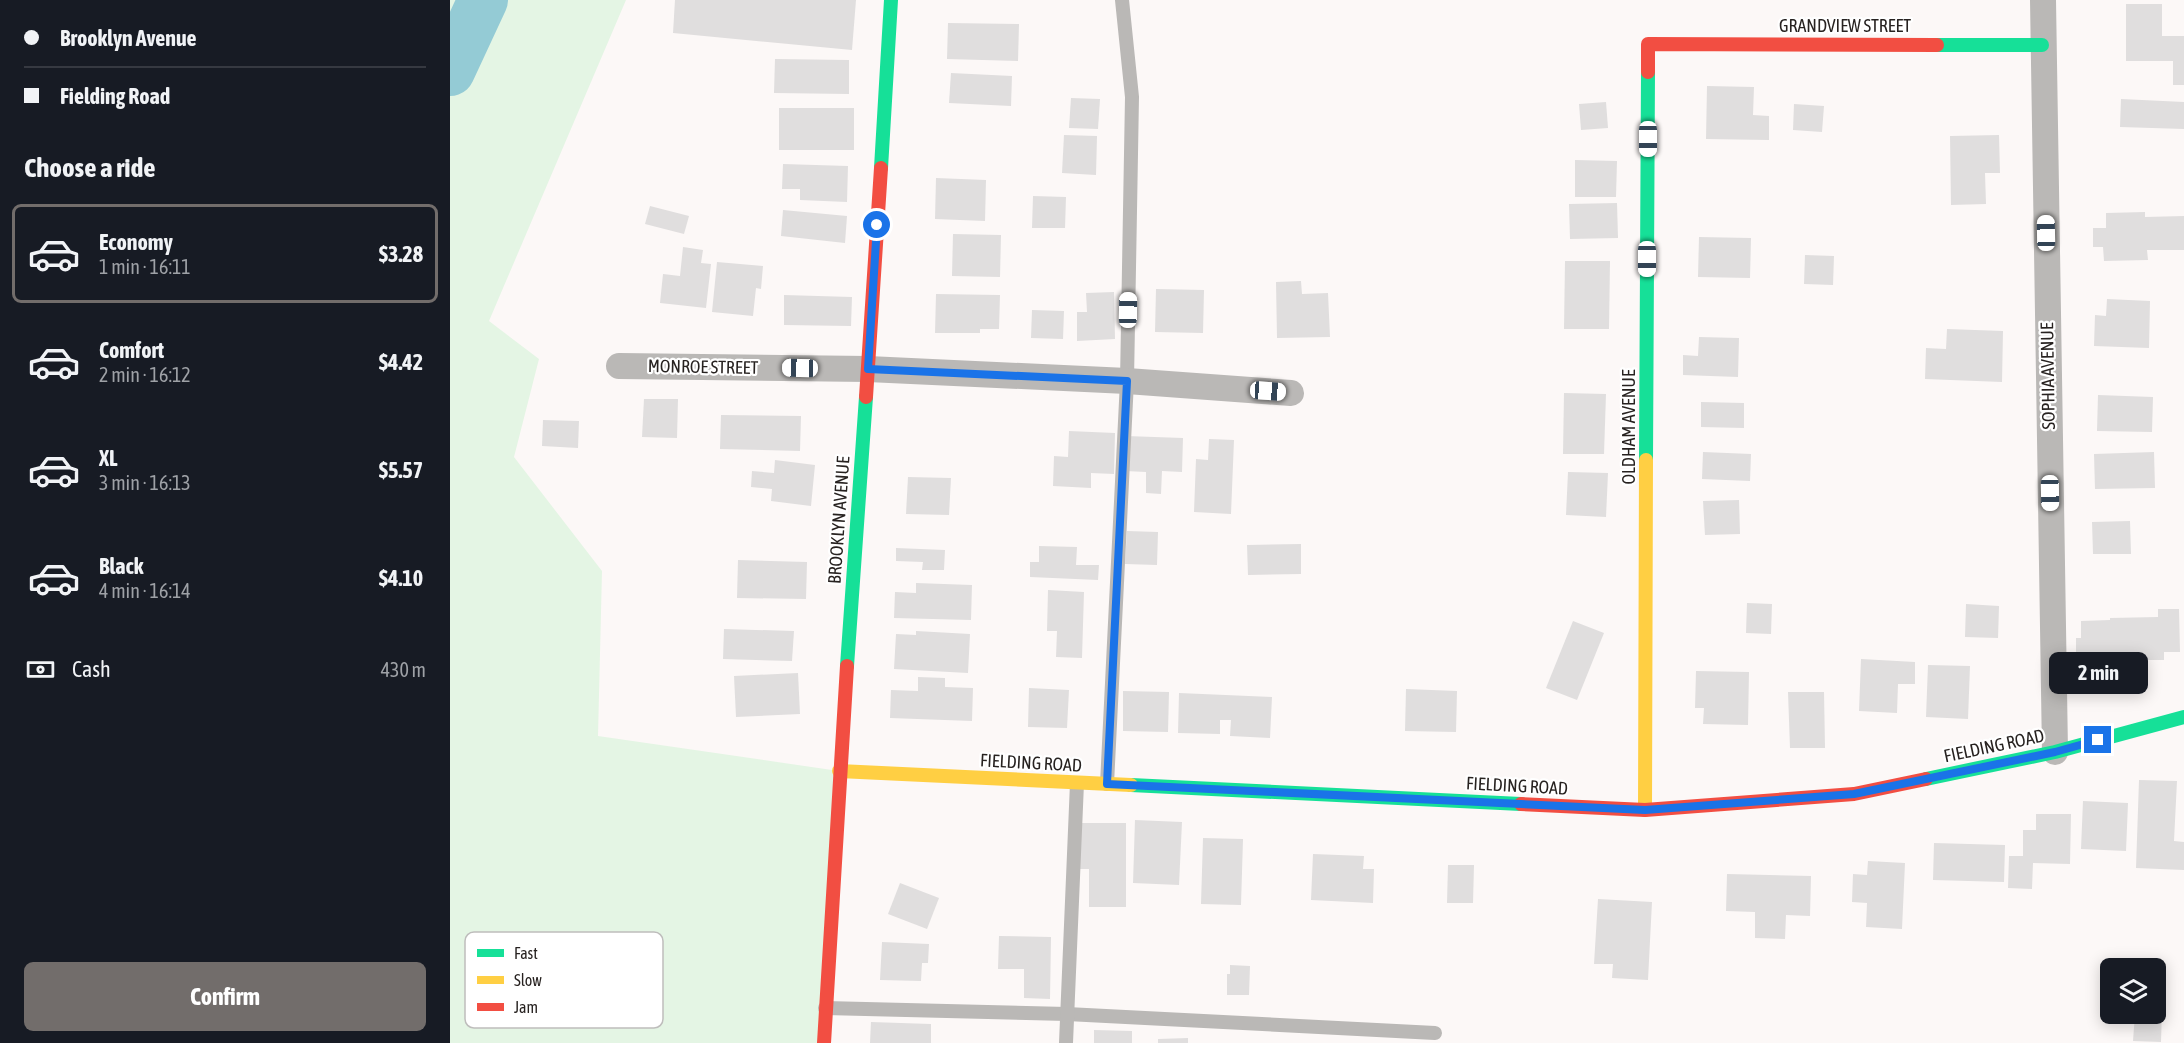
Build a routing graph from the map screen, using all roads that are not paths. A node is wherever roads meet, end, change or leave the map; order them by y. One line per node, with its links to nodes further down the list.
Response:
1 (891, 0): 7 (street, BROOKLYN AVENUE)
2 (1122, 0): 8 (lane)
3 (2043, 0): 5 (street, SOPHIA AVENUE)
4 (1648, 44): 5 (street, GRANDVIEW STREET); 15 (street, OLDHAM AVENUE)
5 (2042, 45): 11 (street, SOPHIA AVENUE)
6 (619, 366): 7 (street, MONROE STREET)
7 (868, 369): 8 (street, MONROE STREET); 12 (street, BROOKLYN AVENUE)
8 (1127, 381): 9 (street, MONROE STREET); 14 (lane)
9 (1291, 393)
10 (2184, 717): 11 (street, FIELDING ROAD)
11 (2055, 752): 15 (street, FIELDING ROAD)
12 (839, 771): 13 (street, FIELDING ROAD); 16 (street, BROOKLYN AVENUE)
13 (1077, 783): 14 (street, FIELDING ROAD); 17 (lane)
14 (1107, 784): 15 (street, FIELDING ROAD)
15 (1645, 810)
16 (825, 1008): 17 (lane); 19 (street, BROOKLYN AVENUE)
17 (1067, 1014): 18 (lane); 20 (lane)
18 (1435, 1033)
19 (824, 1043)
20 (1066, 1043)

